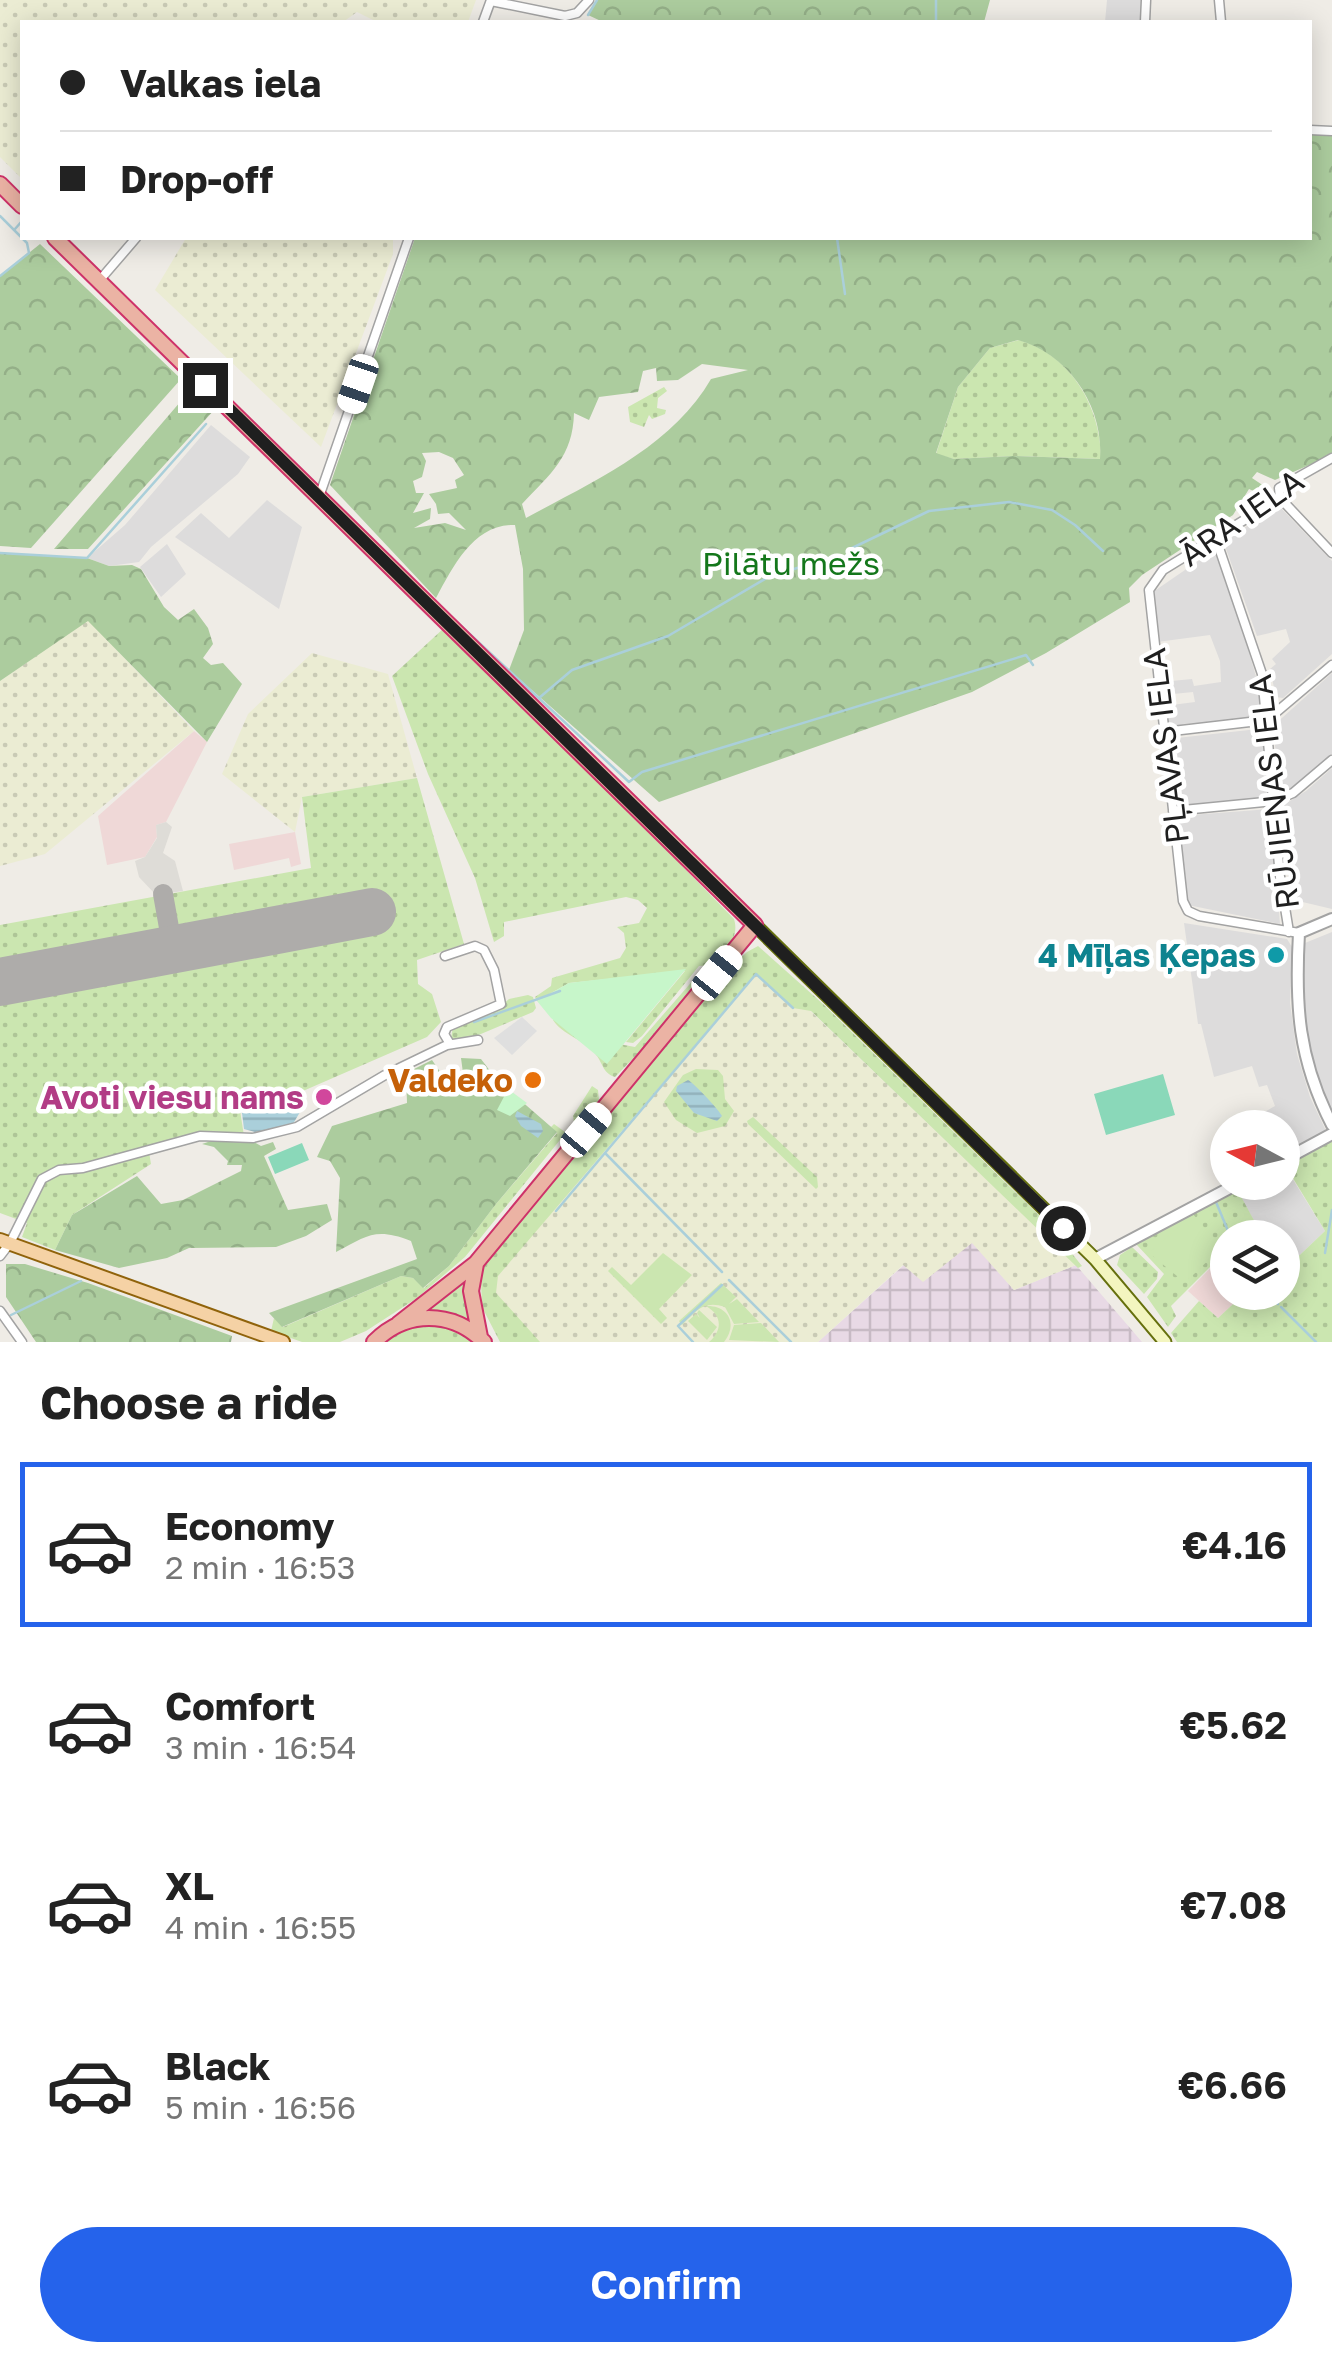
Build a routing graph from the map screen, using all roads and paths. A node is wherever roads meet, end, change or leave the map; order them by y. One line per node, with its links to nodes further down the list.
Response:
1 (590, 0): 2 (street)
2 (491, 1)
3 (0, 184): 4 (highway)
4 (20, 204)
5 (57, 240): 8 (highway)
6 (134, 240): 8 (street)
7 (408, 240): 10 (street)
8 (99, 281): 10 (highway)
9 (1332, 458): 11 (street, ĀRA IELA)
10 (319, 497): 22 (highway)
11 (1280, 498): 12 (street, ĀRA IELA); 13 (street)
12 (1216, 539): 14 (street, ĀRA IELA); 16 (street, RŪJIENAS IELA)
13 (1332, 553)
14 (1153, 581): 17 (street, PĻAVAS IELA)
15 (1332, 664): 16 (street)
16 (1267, 720): 17 (street); 19 (street, RŪJIENAS IELA)
17 (1164, 732): 20 (street, PĻAVAS IELA)
18 (1332, 760): 19 (street)
19 (1274, 802): 20 (street); 23 (street, RŪJIENAS IELA)
20 (1173, 811): 23 (street, PĻAVAS IELA)
21 (1330, 922): 23 (street)
22 (754, 925): 33 (main road); 34 (highway)
23 (1294, 932): 27 (street)
24 (445, 956): 26 (street)
25 (478, 1040): 26 (street)
26 (450, 1044): 31 (street)
27 (1332, 1125)
28 (1332, 1134): 29 (street)
29 (1300, 1151)
30 (1210, 1199): 33 (street)
31 (5, 1242): 32 (street); 40 (main road)
32 (0, 1256)
33 (1095, 1260): 41 (main road)
34 (476, 1263): 36 (highway); 38 (highway)
35 (0, 1311): 39 (street)
36 (398, 1324): 37 (highway); 38 (highway)
37 (374, 1340)
38 (482, 1340)
39 (22, 1342)
40 (283, 1342)
41 (1165, 1342)

